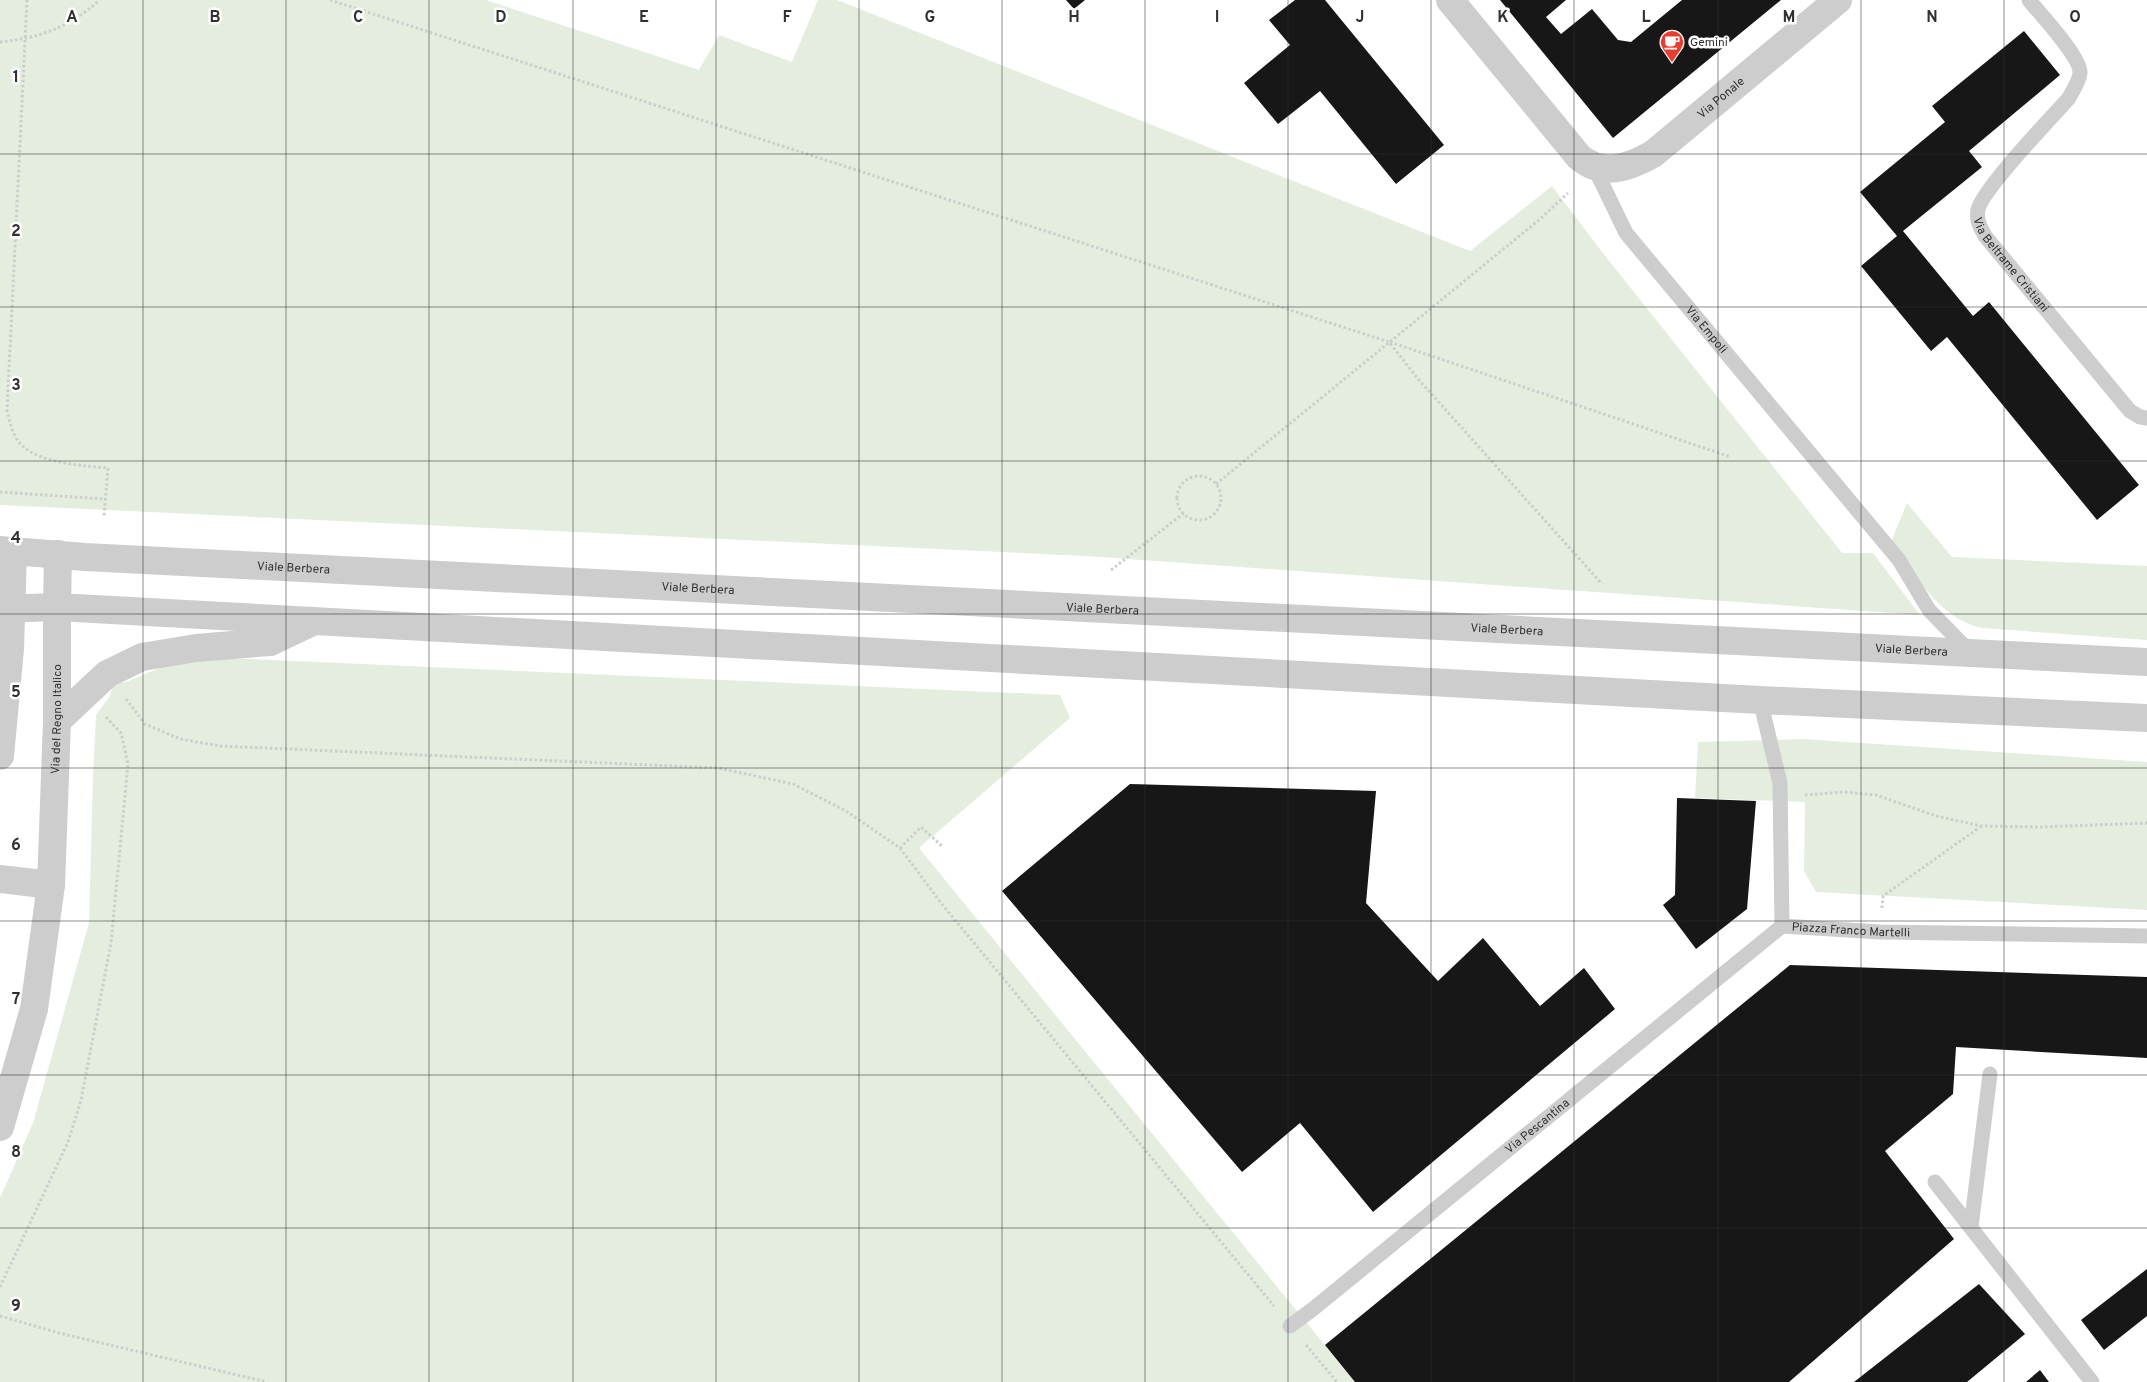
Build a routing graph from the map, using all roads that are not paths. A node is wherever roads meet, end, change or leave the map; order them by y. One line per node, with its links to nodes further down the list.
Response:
1 (1450, 0): 4 (street, Via Empoli)
2 (1838, 0): 4 (street, Via Ponale)
3 (2029, 0): 5 (lane, Via Beltrame Cristiani)
4 (1594, 166): 11 (lane, Via Empoli)
5 (2147, 418)
6 (7, 551): 7 (street, Viale Berbera); 9 (street)
7 (58, 554): 8 (street, Via del Regno Italico); 11 (street, Viale Berbera)
8 (56, 607): 9 (street); 10 (street); 15 (street, Via del Regno Italico)
9 (6, 610): 16 (street)
10 (315, 620): 13 (street); 15 (street)
11 (1971, 653): 12 (street, Viale Berbera)
12 (2147, 662)
13 (1760, 700): 14 (street); 19 (lane, Piazza Franco Martelli)
14 (2147, 718)
15 (57, 721): 18 (street, Via del Regno Italico)
16 (0, 744)
17 (0, 879): 18 (street)
18 (51, 885): 22 (street, Via del Regno Italico)
19 (1782, 926): 20 (lane, Piazza Franco Martelli); 25 (lane, Via Pescantina)
20 (2147, 936)
21 (1990, 1074): 24 (lane)
22 (0, 1128)
23 (1935, 1182): 24 (lane)
24 (1970, 1227): 26 (lane)
25 (1290, 1326)
26 (2092, 1382)

